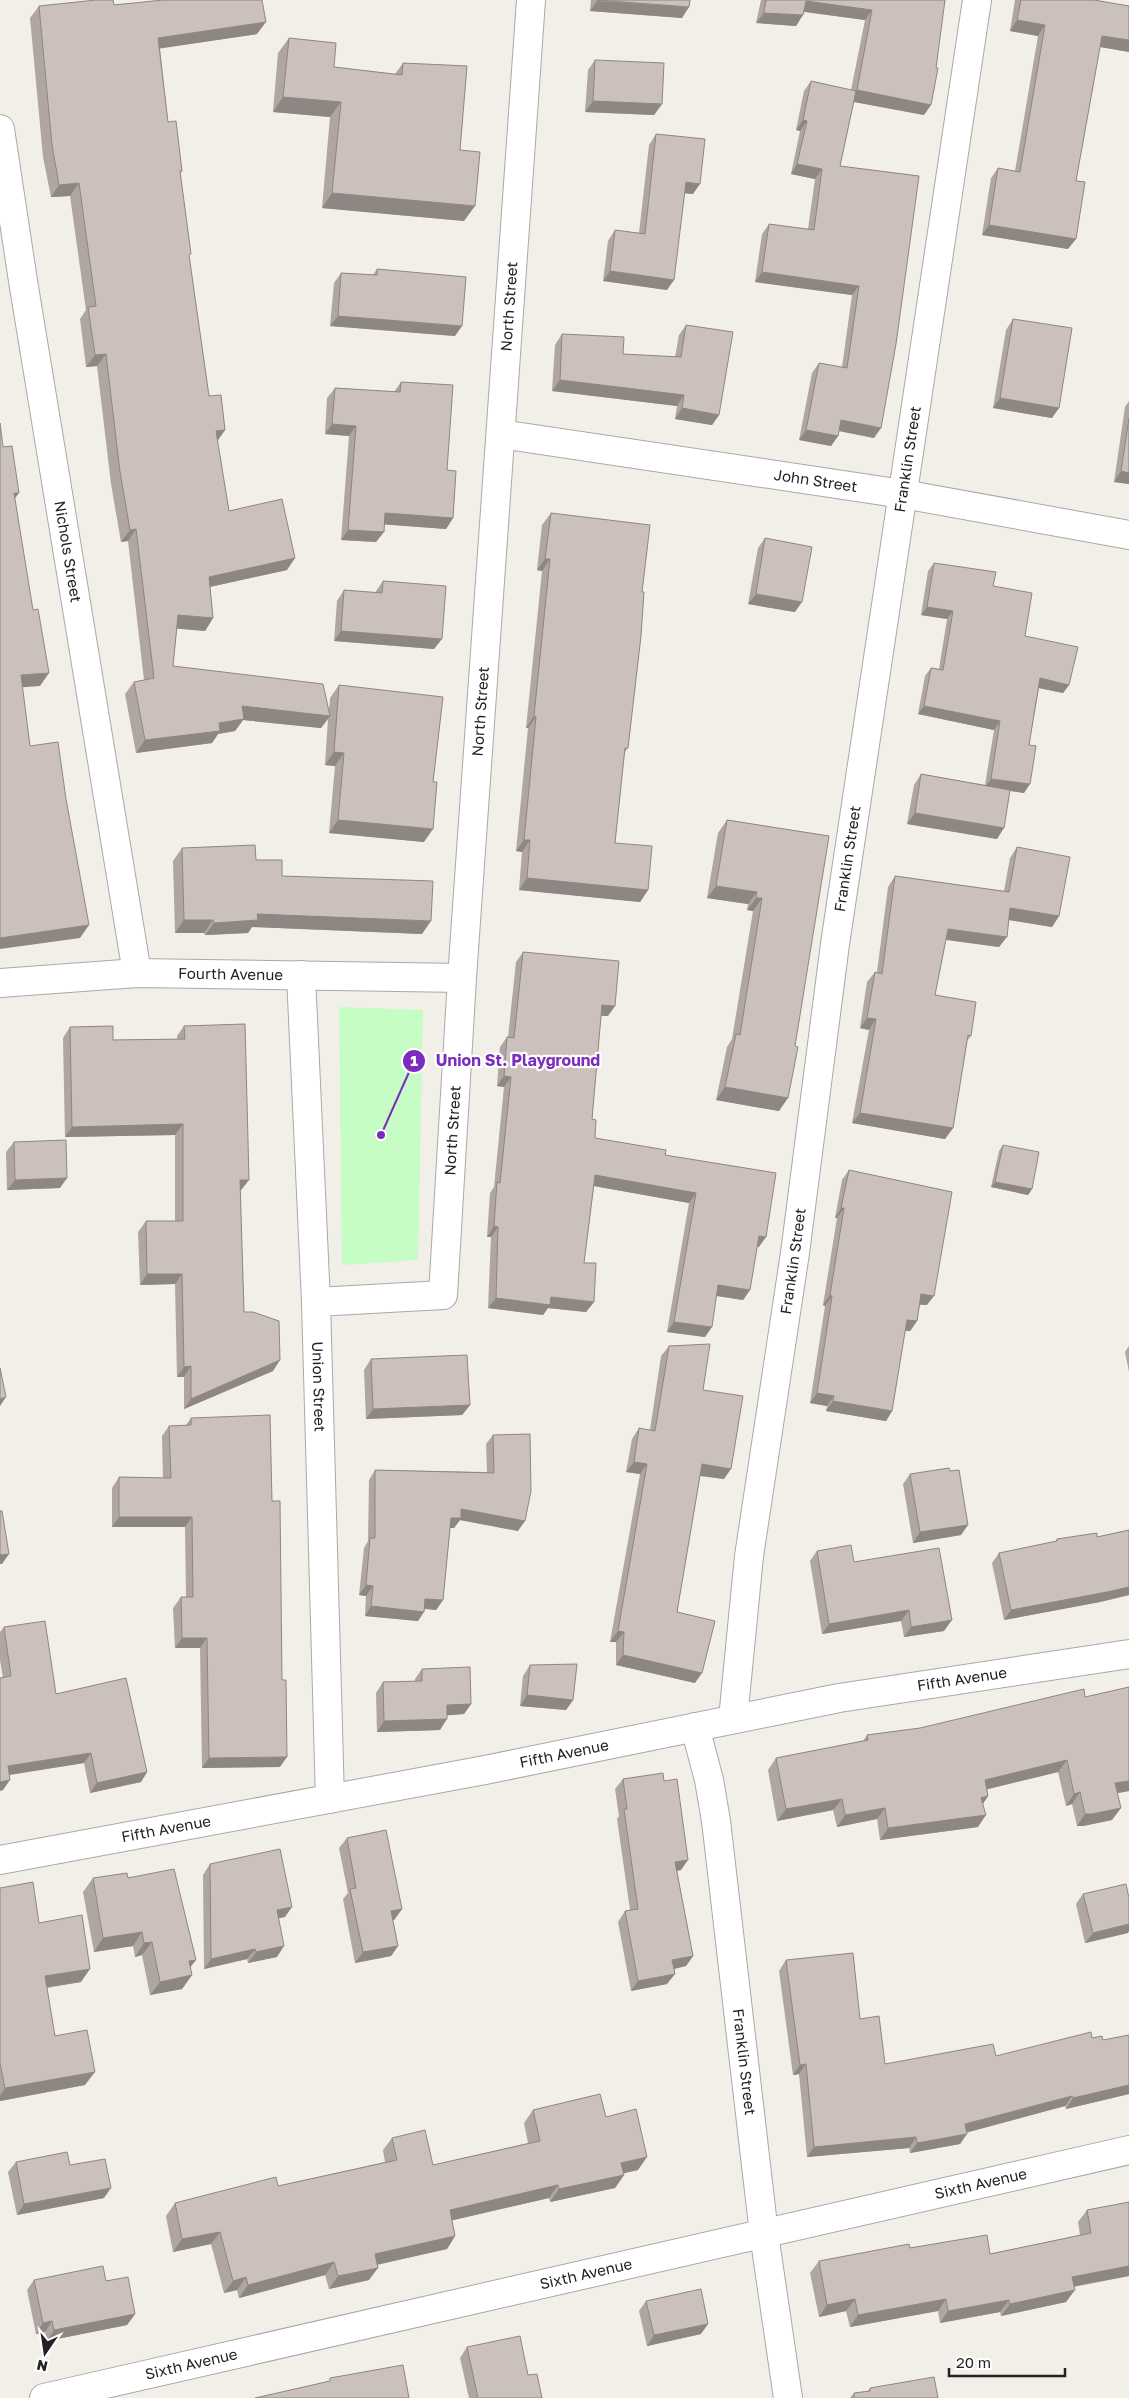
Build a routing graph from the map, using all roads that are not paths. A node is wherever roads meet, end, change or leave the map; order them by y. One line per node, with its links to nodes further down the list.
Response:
1 (531, 0): 4 (street, North Street)
2 (978, 0): 5 (street, Franklin Street)
3 (0, 129): 7 (street, Nichols Street)
4 (501, 434): 5 (street, John Street); 9 (street, North Street)
5 (903, 494): 6 (street, John Street); 13 (street, Franklin Street)
6 (1129, 535)
7 (137, 973): 8 (street, Fourth Avenue); 10 (street, Fourth Avenue)
8 (301, 976): 9 (street, Fourth Avenue); 11 (street, Union Street)
9 (462, 978): 11 (street, North Street)
10 (0, 983)
11 (316, 1302): 15 (street, Union Street)
12 (1129, 1654): 13 (street, Fifth Avenue)
13 (733, 1720): 14 (street, Fifth Avenue)
14 (695, 1727): 15 (street, Fifth Avenue); 18 (street, Franklin Street)
15 (330, 1799): 16 (street, Fifth Avenue)
16 (0, 1860)
17 (1129, 2150): 18 (street, Sixth Avenue)
18 (764, 2234): 19 (street, Sixth Avenue); 20 (street, Franklin Street)
19 (44, 2398)
20 (788, 2398)

